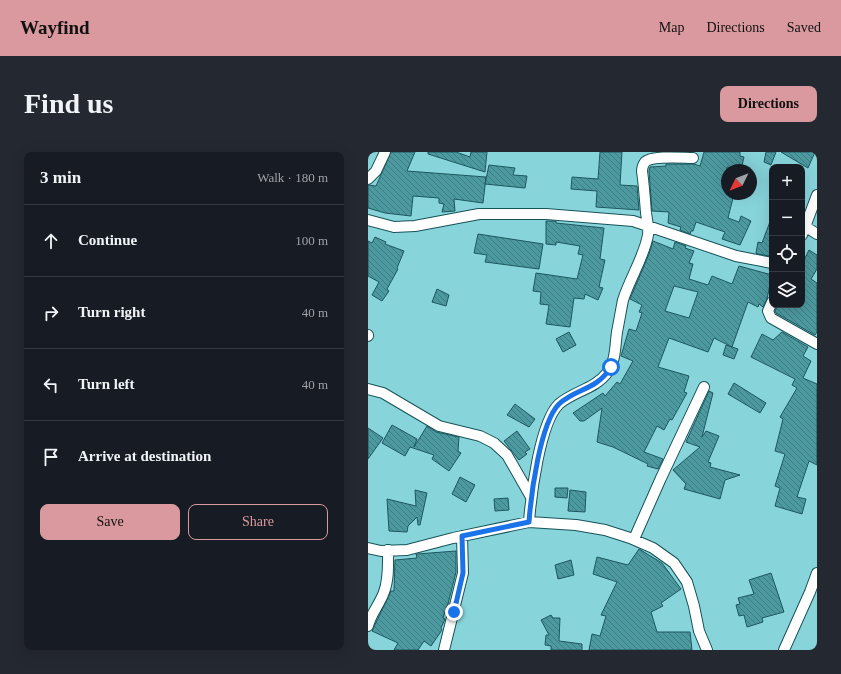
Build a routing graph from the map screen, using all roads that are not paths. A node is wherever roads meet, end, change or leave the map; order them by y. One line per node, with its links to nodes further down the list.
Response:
1 (385, 152): 4 (street)
2 (645, 157): 3 (street); 7 (street)
3 (694, 158)
4 (368, 179)
5 (817, 195): 8 (street)
6 (368, 220): 7 (street)
7 (648, 226): 11 (street); 16 (street)
8 (805, 228)
9 (805, 231): 10 (street)
10 (817, 234)
11 (769, 262)
12 (769, 308): 13 (street)
13 (817, 344)
14 (704, 387): 19 (street)
15 (368, 389): 16 (street)
16 (531, 497): 17 (street)
17 (529, 522): 18 (street); 19 (street)
18 (462, 536): 21 (street); 24 (street)
19 (634, 540): 25 (street)
20 (368, 548): 21 (street)
21 (388, 550): 23 (street)
22 (817, 573): 26 (street)
23 (368, 626)
24 (444, 650)
25 (707, 650)
26 (784, 650)

